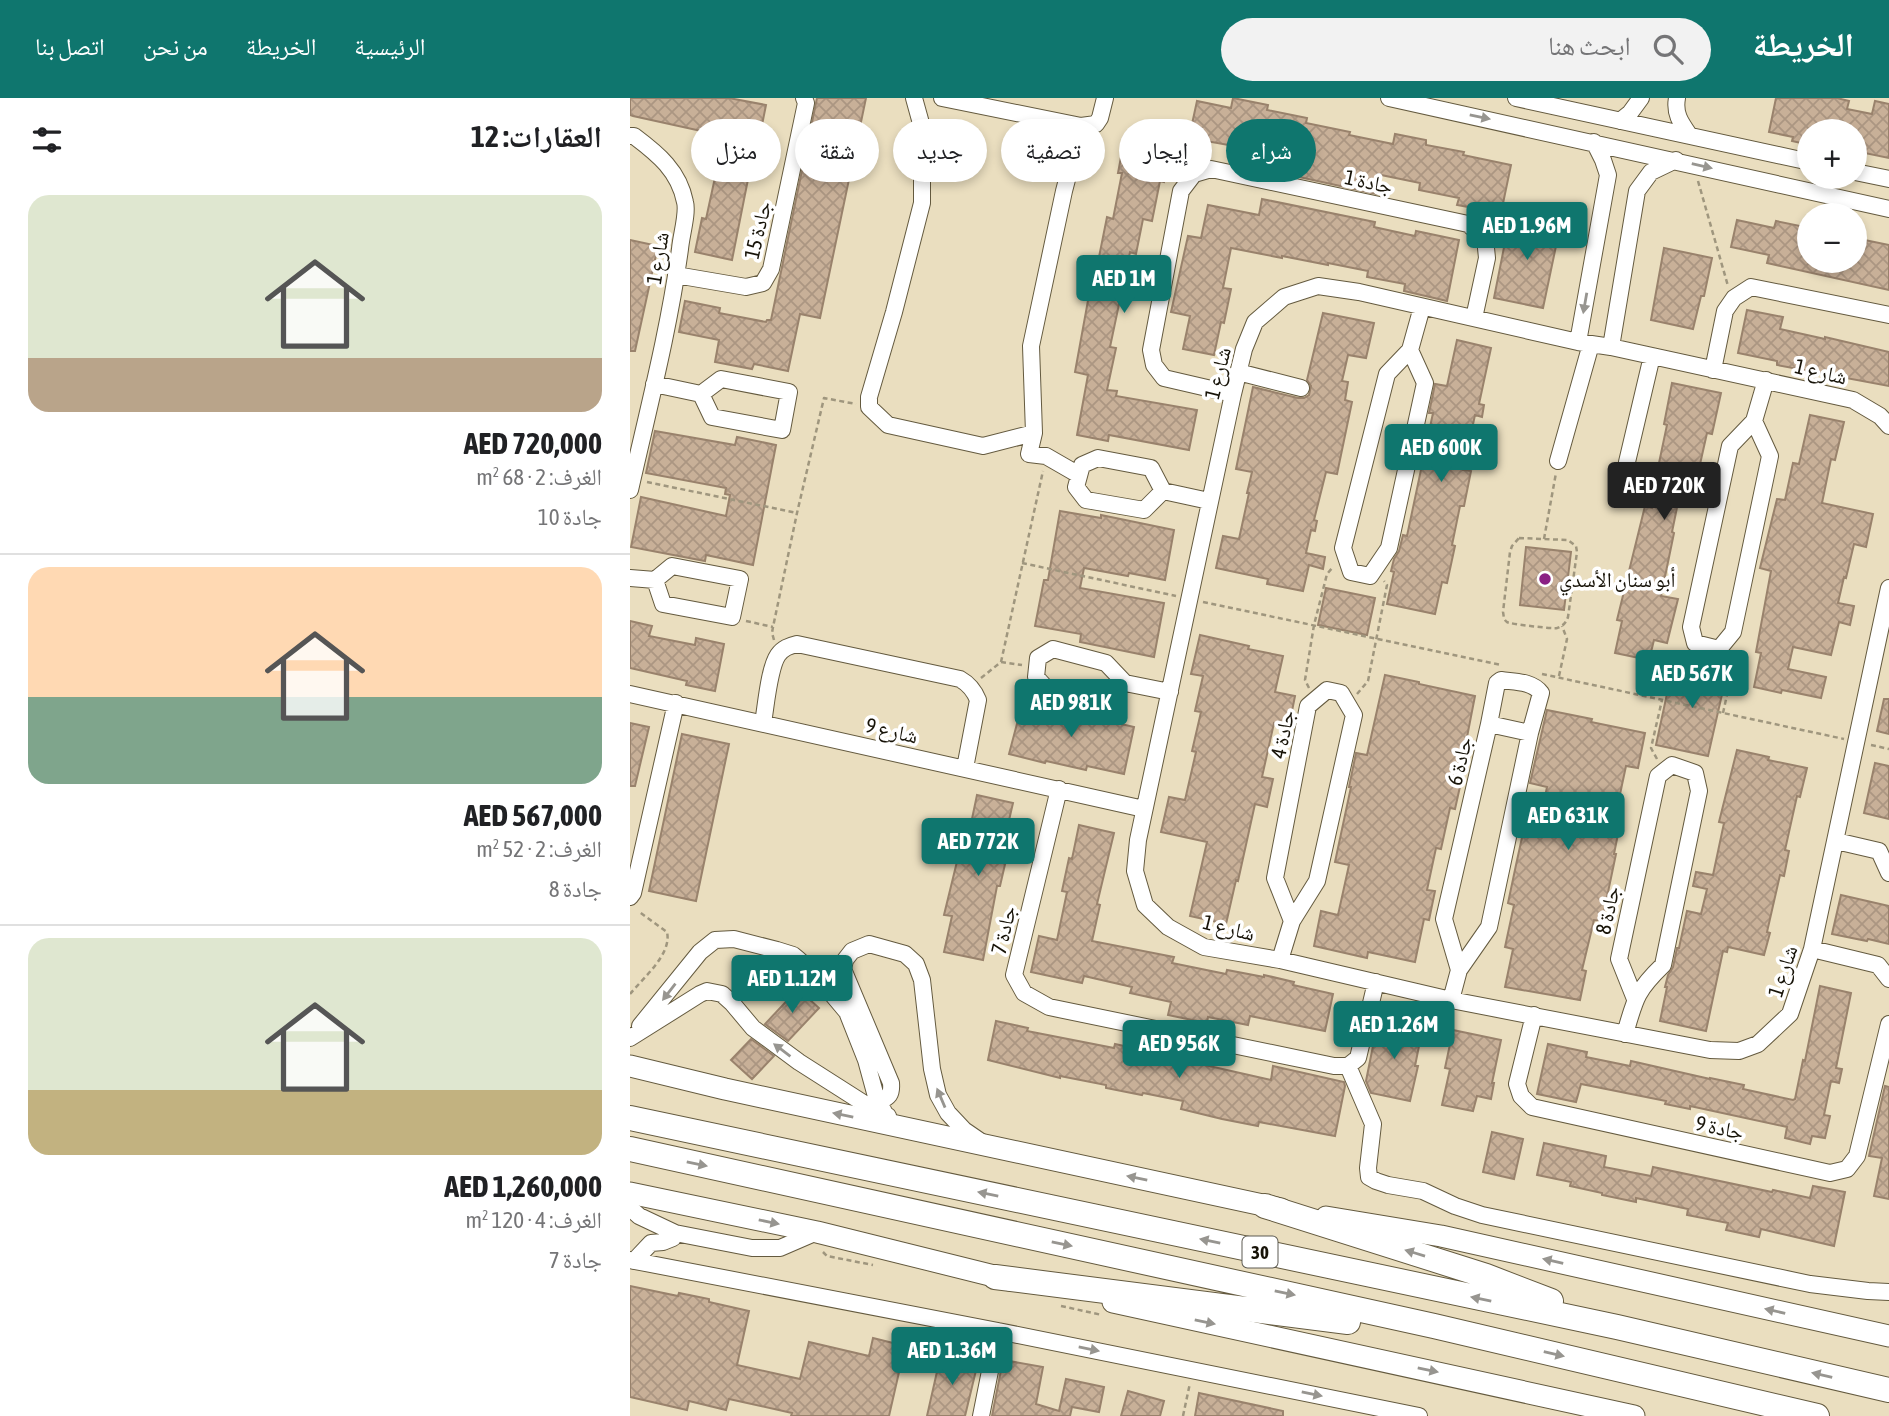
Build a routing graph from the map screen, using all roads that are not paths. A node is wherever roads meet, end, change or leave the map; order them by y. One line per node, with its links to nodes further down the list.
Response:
1 (804, 98): 21 (street, جادة 15)
2 (915, 98): 38 (street)
3 (942, 98): 9 (street)
4 (1105, 98): 10 (street)
5 (1389, 98): 14 (street, one-way to 14)
6 (1516, 98): 11 (street)
7 (1641, 98): 11 (street)
8 (1677, 98): 13 (street)
9 (1046, 119)
10 (1099, 119)
11 (1620, 121): 13 (street)
12 (630, 136): 21 (street, شارع 1)
13 (1690, 136): 15 (street)
14 (1594, 142): 16 (street); 25 (street, one-way to 25)
15 (1797, 159)
16 (1676, 160): 20 (street, one-way to 20); 26 (street)
17 (1867, 174): 18 (street)
18 (1889, 179)
19 (1066, 182): 38 (street)
20 (1888, 207)
21 (676, 275): 32 (street, شارع 1)
22 (1422, 307): 24 (street, شارع 1); 27 (street); 30 (street, شارع 1)
23 (1889, 315): 29 (street)
24 (1474, 318): 25 (street, شارع 1); 35 (street, جادة 1)
25 (1585, 343): 26 (street, شارع 1); 39 (street)
26 (1611, 347): 28 (street, شارع 1)
27 (1410, 350): 27 (street)
28 (1652, 356): 29 (street, شارع 1); 40 (street)
29 (1713, 370): 31 (street, شارع 1)
30 (1238, 372): 33 (street); 35 (street, شارع 1)
31 (1766, 380): 36 (street); 37 (street, شارع 1)
32 (654, 384): 34 (street); 42 (street, شارع 1)
33 (1301, 388)
34 (701, 394): 34 (street)
35 (1233, 394): 44 (street, شارع 1)
36 (1754, 421): 36 (street)
37 (1889, 426)
38 (1034, 433): 41 (street)
39 (1558, 461)
40 (1627, 462)
41 (1079, 475): 43 (street); 43 (street)
42 (631, 484)
43 (1163, 491): 44 (street)
44 (1209, 502): 50 (street, شارع 1)
45 (630, 578): 46 (street)
46 (655, 580): 46 (street)
47 (1889, 588): 48 (street, شارع 1)
48 (1883, 646): 59 (street, شارع 1)
49 (1125, 683): 49 (street); 50 (street)
50 (1170, 692): 58 (street, شارع 1)
51 (630, 694): 52 (street, شارع 9)
52 (676, 703): 53 (street, شارع 9); 62 (street)
53 (763, 723): 56 (street, شارع 9); 56 (street)
54 (1489, 724): 55 (street, جادة 6); 55 (street); 66 (street, جادة 6)
55 (1530, 733): 66 (street)
56 (965, 768): 57 (street, شارع 9)
57 (1059, 789): 58 (street, شارع 9); 76 (street, جادة 7)
58 (1144, 809): 65 (street, شارع 1)
59 (1836, 841): 60 (street); 64 (street, شارع 1)
60 (1884, 847): 61 (street)
61 (1889, 873)
62 (630, 897)
63 (1292, 922): 63 (street, جادة 4); 65 (street)
64 (1812, 949): 67 (street); 73 (street, شارع 1)
65 (1280, 960): 68 (street, شارع 1)
66 (1459, 970): 70 (street)
67 (1889, 979)
68 (1376, 982): 70 (street, شارع 1); 76 (street)
69 (1635, 999): 69 (street, جادة 8); 73 (street)
70 (1451, 1000): 71 (street, شارع 1)
71 (1534, 1015): 72 (street, جادة 9); 73 (street, شارع 1)
72 (1889, 1024)
73 (1625, 1034)
74 (630, 1038): 77 (street, one-way to 74); 77 (street, one-way to 74)
75 (630, 1066): 79 (main road, one-way to 75)
76 (1348, 1066): 88 (street)
77 (882, 1108): 79 (street); 79 (street, one-way to 77)
78 (630, 1118): 90 (highway, 30, one-way to 78)
79 (981, 1144): 82 (main road, one-way to 79)
80 (630, 1149): 89 (highway, 30, one-way to 89)
81 (630, 1193): 85 (main road, one-way to 85)
82 (1265, 1206): 90 (highway, one-way to 82); 92 (main road, one-way to 82)
83 (630, 1208): 84 (street)
84 (675, 1233): 85 (street); 86 (street)
85 (817, 1233): 87 (main road)
86 (632, 1260): 91 (street)
87 (995, 1277): 89 (highway); 96 (main road, one-way to 96)
88 (1889, 1292)
89 (1434, 1326): 97 (highway, 30, one-way to 97)
90 (1617, 1327): 93 (highway, 30, one-way to 90)
91 (998, 1331): 94 (street); 95 (street, one-way to 95)
92 (1889, 1336)
93 (1889, 1390)
94 (981, 1416)
95 (1419, 1416)
96 (1634, 1416)
97 (1816, 1416)

